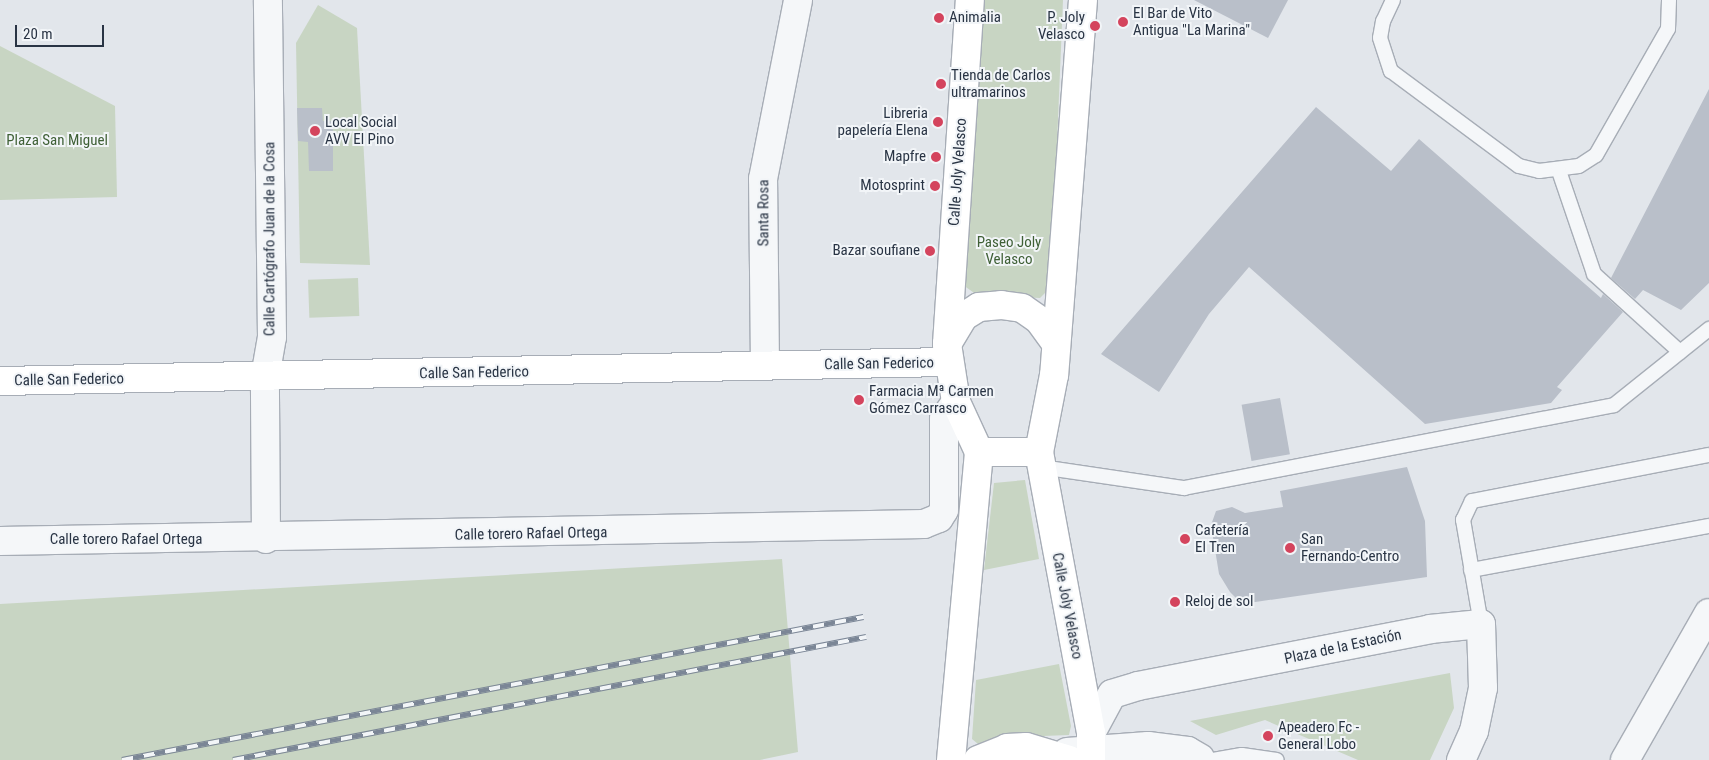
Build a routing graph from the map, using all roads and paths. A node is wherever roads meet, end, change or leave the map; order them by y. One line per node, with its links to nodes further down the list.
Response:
1 (268, 0): 13 (street, Calle Cartógrafo Juan de la Cosa)
2 (970, 0): 11 (street, Calle Joly Velasco)
3 (1083, 0): 9 (street)
4 (1394, 0): 7 (lane)
5 (1669, 0): 7 (lane)
6 (799, 2): 12 (street, Santa Rosa)
7 (1559, 171): 10 (lane)
8 (1709, 329): 10 (lane)
9 (1056, 343): 11 (street); 18 (street, Calle Joly Velasco)
10 (1680, 352): 18 (lane)
11 (948, 353): 12 (street, Calle San Federico); 15 (street, Calle Joly Velasco)
12 (765, 366): 13 (street, Calle San Federico)
13 (265, 377): 14 (street, Calle San Federico); 20 (street, Calle Cartógrafo Juan de la Cosa)
14 (0, 381)
15 (956, 402): 16 (street, Calle Joly Velasco); 20 (street, Calle torero Rafael Ortega)
16 (978, 452): 18 (street); 27 (street)
17 (1709, 455): 22 (lane)
18 (1040, 460): 25 (street, Calle Joly Velasco)
19 (1709, 526): 22 (lane)
20 (266, 538): 21 (street, Calle torero Rafael Ortega)
21 (0, 541)
22 (1471, 570): 24 (lane)
23 (1709, 613): 32 (street)
24 (1481, 624): 25 (street, Plaza de la Estación); 31 (street)
25 (1079, 751): 26 (street); 28 (street)
26 (1208, 759): 29 (street); 30 (lane)
27 (951, 760)
28 (978, 760)
29 (1170, 760)
30 (1277, 760)
31 (1461, 760)
32 (1625, 760)

